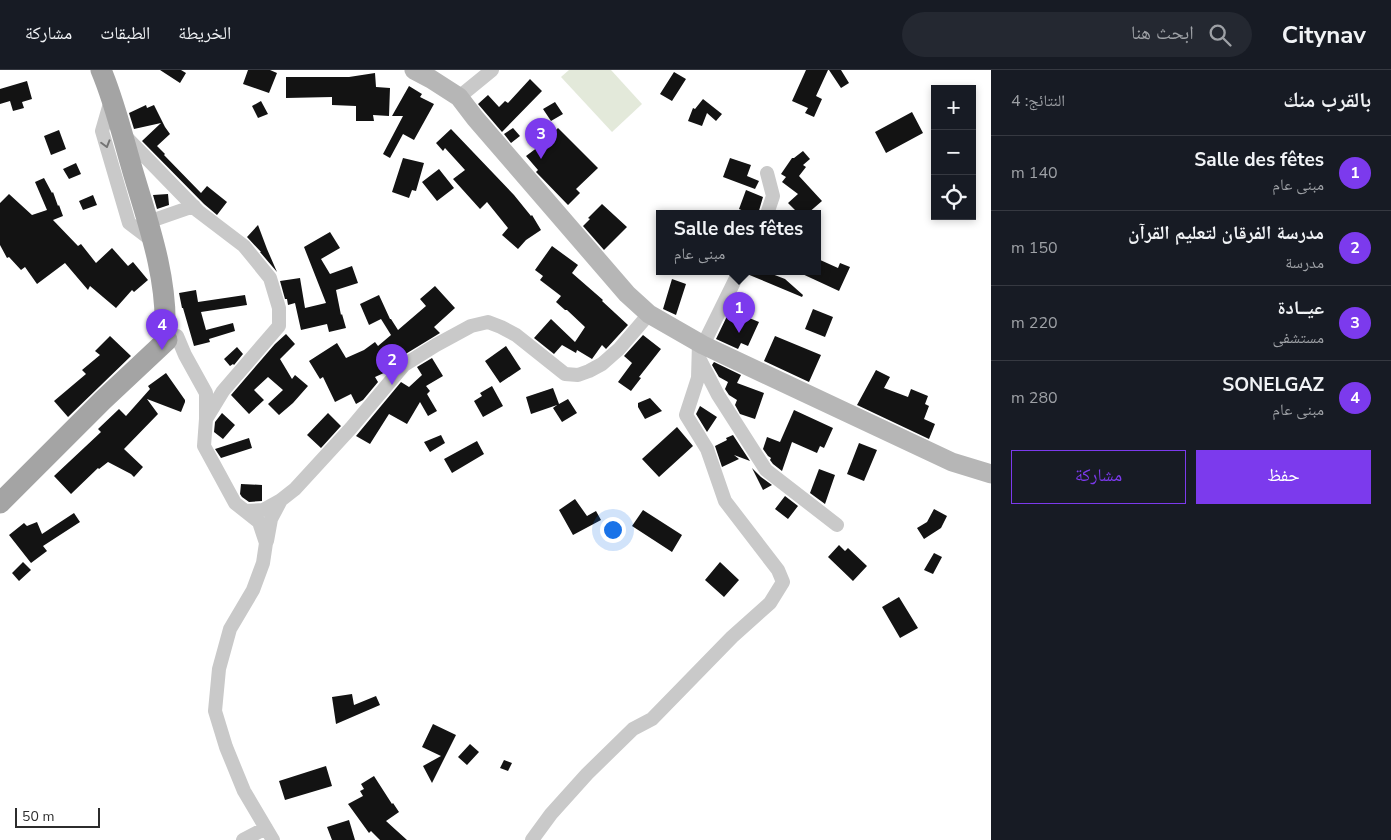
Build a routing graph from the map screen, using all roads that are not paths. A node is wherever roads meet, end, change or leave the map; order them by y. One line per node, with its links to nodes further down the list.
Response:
1 (101, 70): 4 (main road)
2 (414, 70): 5 (street)
3 (492, 70): 5 (street)
4 (112, 97): 6 (main road); 11 (street, one-way to 11)
5 (459, 97): 13 (street)
6 (121, 132): 8 (street); 10 (main road)
7 (767, 173): 9 (street)
8 (194, 206): 10 (street); 16 (street)
9 (768, 210)
10 (148, 222): 11 (main road)
11 (154, 242): 14 (main road)
12 (737, 275): 15 (street)
13 (649, 314): 15 (street); 20 (street)
14 (171, 334): 17 (street); 21 (main road)
15 (700, 349): 19 (street); 23 (street); 28 (street)
16 (223, 391): 17 (street); 18 (street)
17 (206, 393): 18 (street)
18 (206, 418): 22 (street)
19 (991, 474)
20 (281, 500): 22 (street); 24 (street)
21 (0, 503)
22 (245, 511): 24 (street)
23 (837, 525)
24 (266, 542): 25 (street)
25 (266, 828): 26 (street); 27 (street)
26 (243, 840)
27 (273, 840)
28 (532, 840)

